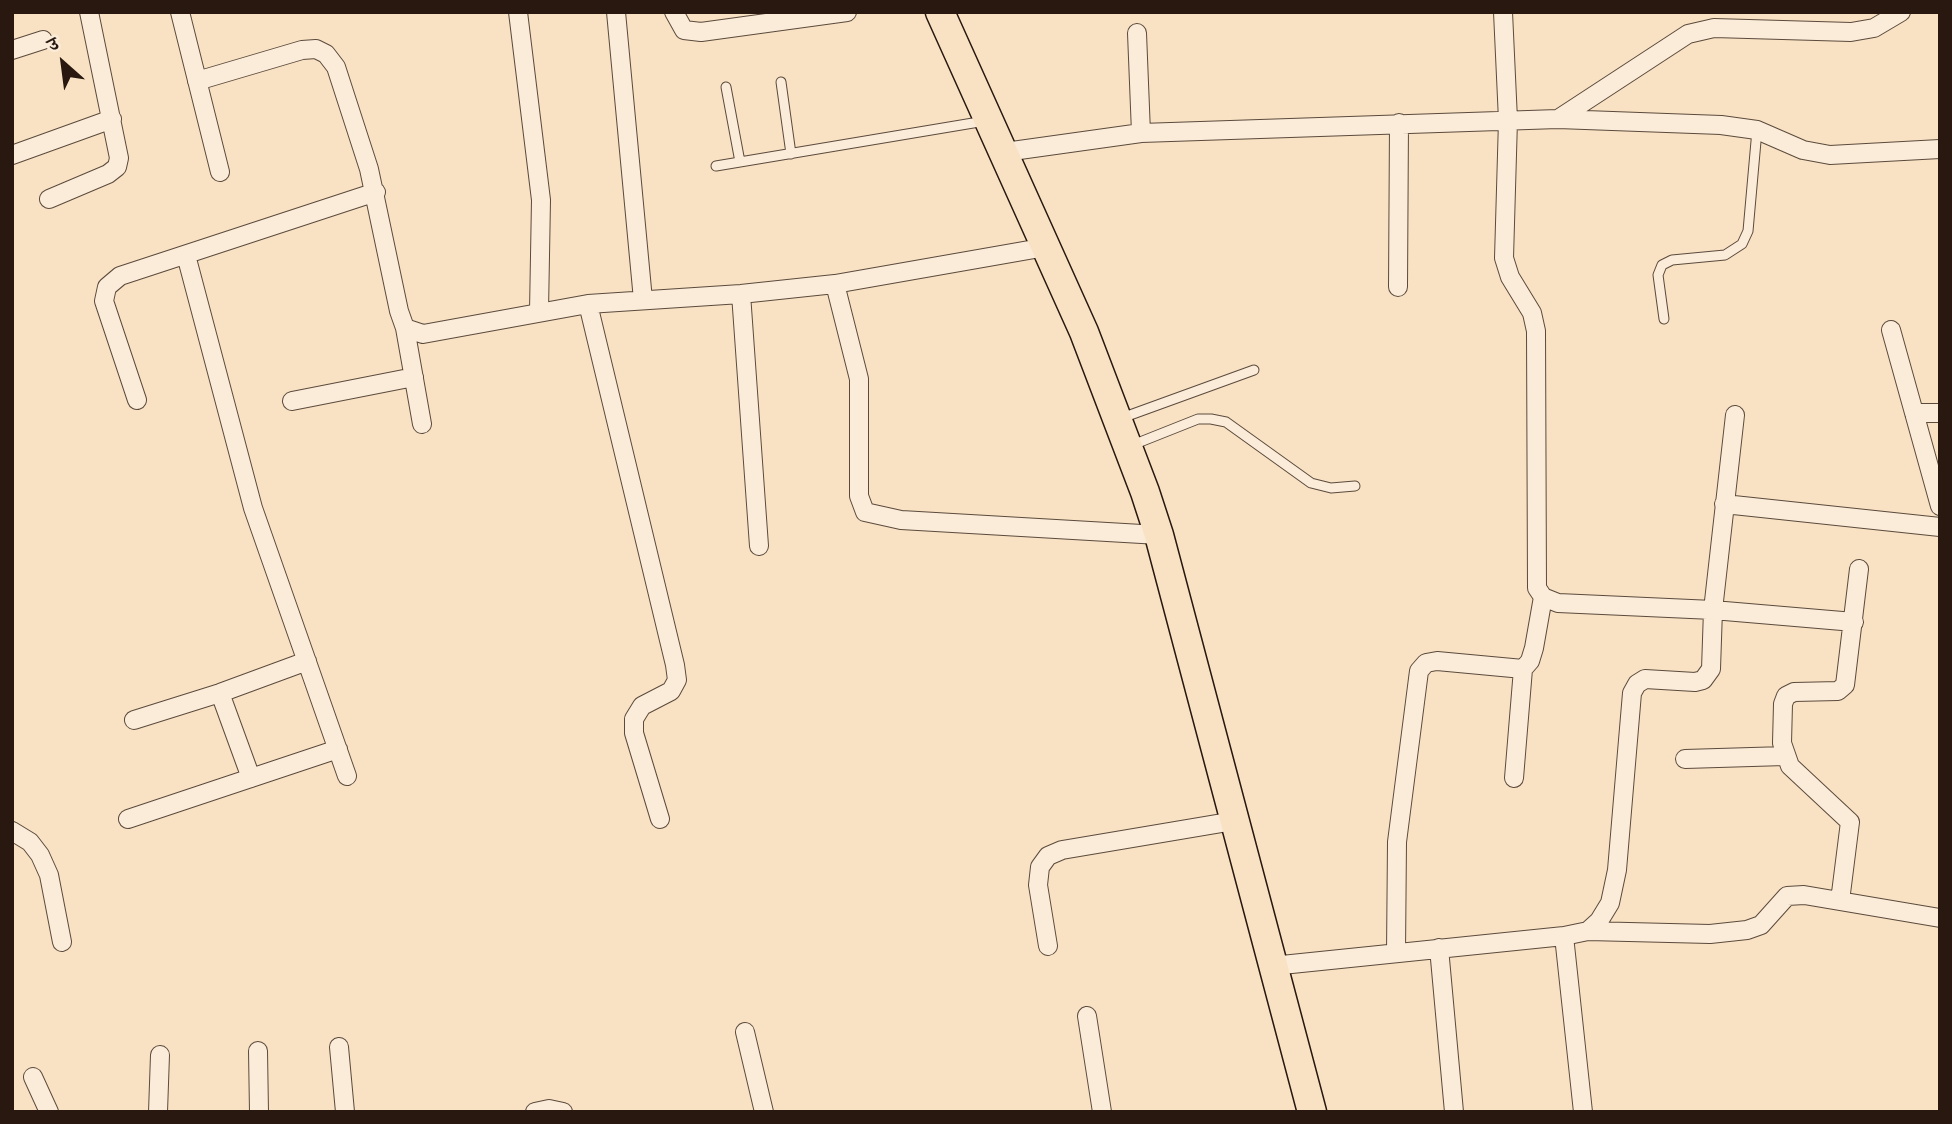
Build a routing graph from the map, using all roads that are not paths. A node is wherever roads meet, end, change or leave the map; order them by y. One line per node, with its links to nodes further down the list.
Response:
1 (89, 12): 16 (street)
2 (180, 12): 13 (street)
3 (518, 12): 39 (street)
4 (616, 12): 37 (street)
5 (674, 12): 6 (street)
6 (847, 12)
7 (940, 12): 18 (highway)
8 (1503, 12): 19 (street)
9 (1900, 12): 17 (street)
10 (1138, 33): 22 (street)
11 (43, 40): 12 (street)
12 (12, 50)
13 (197, 81): 29 (street); 30 (street)
14 (781, 82): 25 (lane)
15 (726, 87): 27 (lane)
16 (112, 118): 26 (street); 31 (street)
17 (1558, 119): 19 (street); 21 (street)
18 (990, 120): 24 (highway); 25 (lane)
19 (1508, 120): 20 (street); 60 (street)
20 (1399, 123): 22 (street); 35 (street)
21 (1757, 130): 23 (street); 40 (lane)
22 (1141, 133): 24 (street)
23 (1940, 149)
24 (1004, 152): 32 (highway)
25 (791, 154): 27 (lane)
26 (12, 155)
27 (740, 162): 28 (lane)
28 (716, 166)
29 (220, 172)
30 (376, 192): 33 (street); 41 (street)
31 (50, 199)
32 (1046, 247): 34 (street); 50 (highway)
33 (186, 255): 45 (street); 63 (street)
34 (835, 284): 36 (street); 57 (street)
35 (1398, 286)
36 (741, 294): 37 (street); 58 (street)
37 (643, 300): 38 (street)
38 (588, 304): 39 (street); 74 (street)
39 (539, 312): 41 (street)
40 (1664, 319)
41 (405, 328): 44 (street)
42 (1891, 330): 48 (street)
43 (1254, 370): 50 (lane)
44 (414, 377): 46 (street); 51 (street)
45 (137, 400)
46 (292, 401)
47 (1940, 412): 48 (street)
48 (1914, 414): 55 (street)
49 (1735, 415): 54 (street)
50 (1117, 419): 52 (highway)
51 (422, 424)
52 (1128, 447): 53 (lane); 57 (highway)
53 (1355, 486)
54 (1724, 505): 56 (street); 61 (street)
55 (1940, 506)
56 (1940, 527)
57 (1159, 535): 75 (highway)
58 (759, 546)
59 (1859, 569): 62 (street)
60 (1543, 597): 61 (street); 64 (street)
61 (1713, 610): 62 (street); 79 (street)
62 (1854, 622): 68 (street)
63 (307, 661): 65 (street); 67 (street)
64 (1523, 668): 72 (street); 84 (street)
65 (220, 693): 66 (street); 71 (street)
66 (134, 720)
67 (338, 749): 70 (street); 71 (street)
68 (1785, 756): 69 (street); 77 (street)
69 (1685, 758)
70 (347, 776)
71 (251, 778): 73 (street)
72 (1514, 778)
73 (128, 819)
74 (660, 819)
75 (1234, 821): 82 (street); 85 (highway)
76 (12, 831): 81 (street)
77 (1840, 901): 78 (street); 79 (street)
78 (1940, 918)
79 (1588, 931): 80 (street)
80 (1564, 936): 83 (street); 100 (street)
81 (62, 942)
82 (1048, 946)
83 (1439, 948): 84 (street); 99 (street)
84 (1396, 952): 85 (street)
85 (1272, 966): 98 (highway)
86 (1087, 1016): 97 (street)
87 (745, 1032): 96 (street)
88 (339, 1047): 95 (street)
89 (258, 1051): 94 (street)
90 (160, 1055): 93 (street)
91 (33, 1077): 92 (street)
92 (49, 1112)
93 (159, 1112)
94 (259, 1112)
95 (345, 1112)
96 (764, 1112)
97 (1102, 1112)
98 (1312, 1112)
99 (1454, 1112)
100 (1583, 1112)

